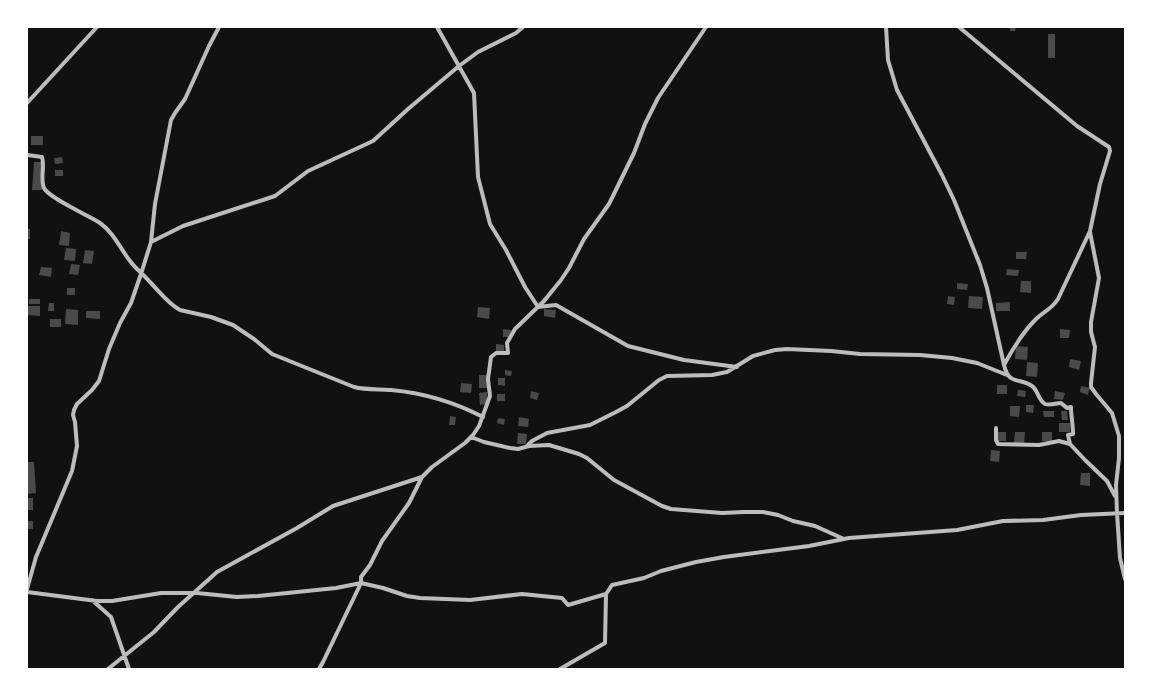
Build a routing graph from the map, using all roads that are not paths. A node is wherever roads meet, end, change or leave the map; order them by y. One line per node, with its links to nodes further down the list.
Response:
1 (97, 27): 9 (street)
2 (219, 27): 12 (street)
3 (437, 27): 8 (street)
4 (523, 27): 8 (street)
5 (706, 27): 14 (street)
6 (886, 27): 15 (street)
7 (959, 27): 11 (street)
8 (459, 66): 12 (street); 14 (street)
9 (27, 103)
10 (27, 155): 13 (street)
11 (1090, 231): 15 (street); 24 (street)
12 (151, 242): 13 (street)
13 (142, 274): 18 (street); 30 (street)
14 (538, 307): 16 (street); 18 (street)
15 (1004, 365): 17 (street)
16 (737, 367): 17 (street); 22 (street)
17 (1008, 375): 21 (street)
18 (483, 417): 20 (street)
19 (996, 428): 21 (street)
20 (471, 437): 22 (street); 23 (street)
21 (1070, 444): 24 (street)
22 (527, 446): 27 (street)
23 (422, 477): 29 (street); 32 (street)
24 (1117, 500): 25 (street)
25 (1117, 513): 26 (street); 27 (street); 28 (street)
26 (1125, 513)
27 (844, 539): 33 (street)
28 (1125, 579)
29 (361, 583): 32 (street); 33 (street); 38 (street)
30 (27, 589)
31 (27, 592): 34 (street)
32 (193, 593): 34 (street); 35 (street)
33 (606, 594): 39 (street)
34 (91, 600): 35 (street)
35 (124, 656): 36 (street); 37 (street)
36 (108, 669)
37 (129, 669)
38 (319, 669)
39 (560, 669)

